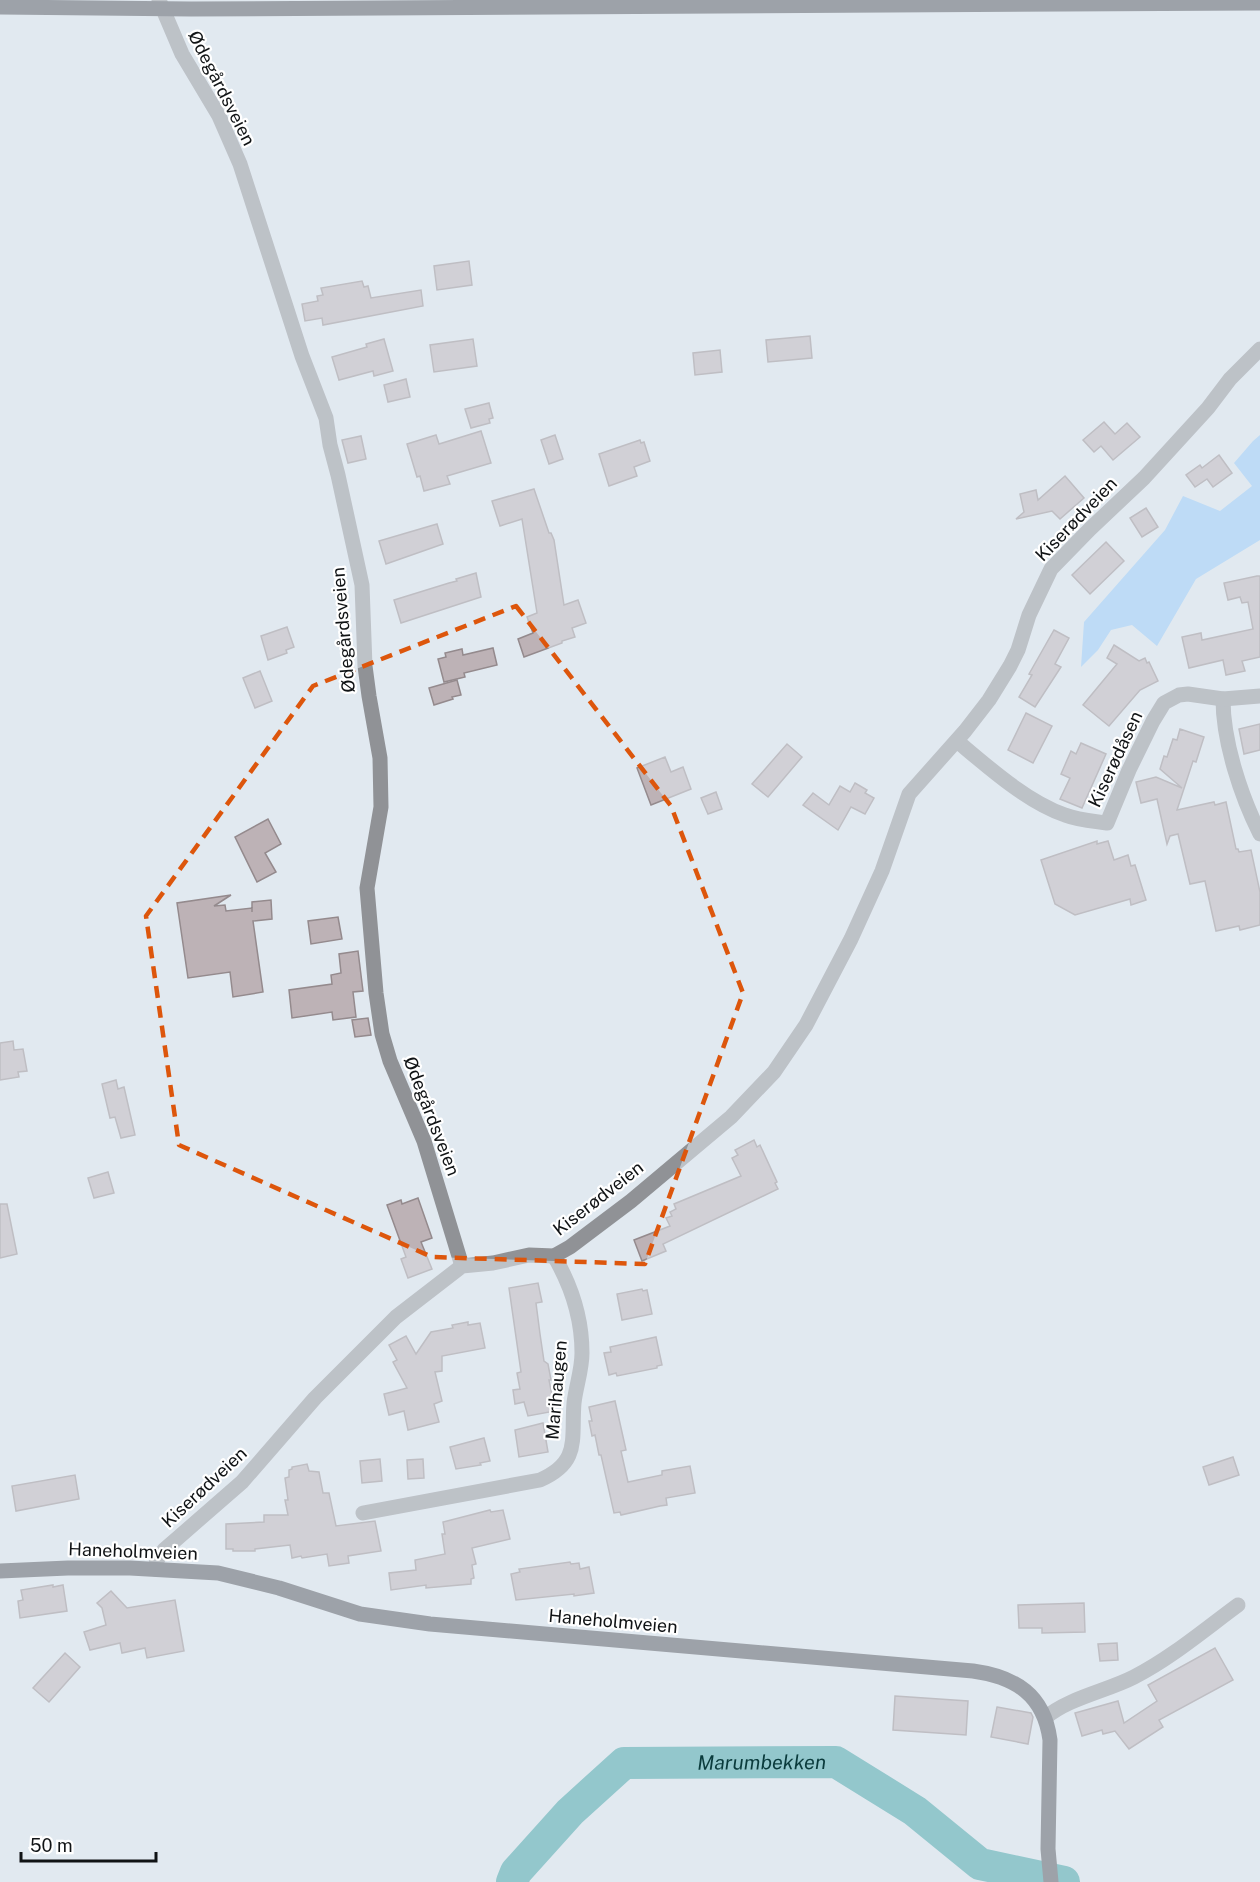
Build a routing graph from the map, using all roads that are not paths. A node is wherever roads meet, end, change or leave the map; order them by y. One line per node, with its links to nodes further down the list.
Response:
1 (1260, 3): 2 (main road)
2 (161, 4): 3 (main road); 10 (street, Ødegårdsveien)
3 (0, 7)
4 (1260, 350): 7 (street, Kiserødveien)
5 (1260, 696): 6 (street, Kiserødåsen)
6 (1223, 699): 7 (street, Kiserødåsen); 8 (street)
7 (957, 741): 9 (street, Kiserødveien)
8 (1260, 834)
9 (554, 1256): 10 (street, Kiserødveien); 11 (street, Marihaugen)
10 (462, 1266): 12 (street, Kiserødveien)
11 (363, 1513)
12 (155, 1569): 13 (main road, Haneholmveien); 15 (main road, Haneholmveien)
13 (0, 1571)
14 (1238, 1605): 15 (street)
15 (1046, 1718): 16 (main road, Haneholmveien)
16 (1050, 1874)

